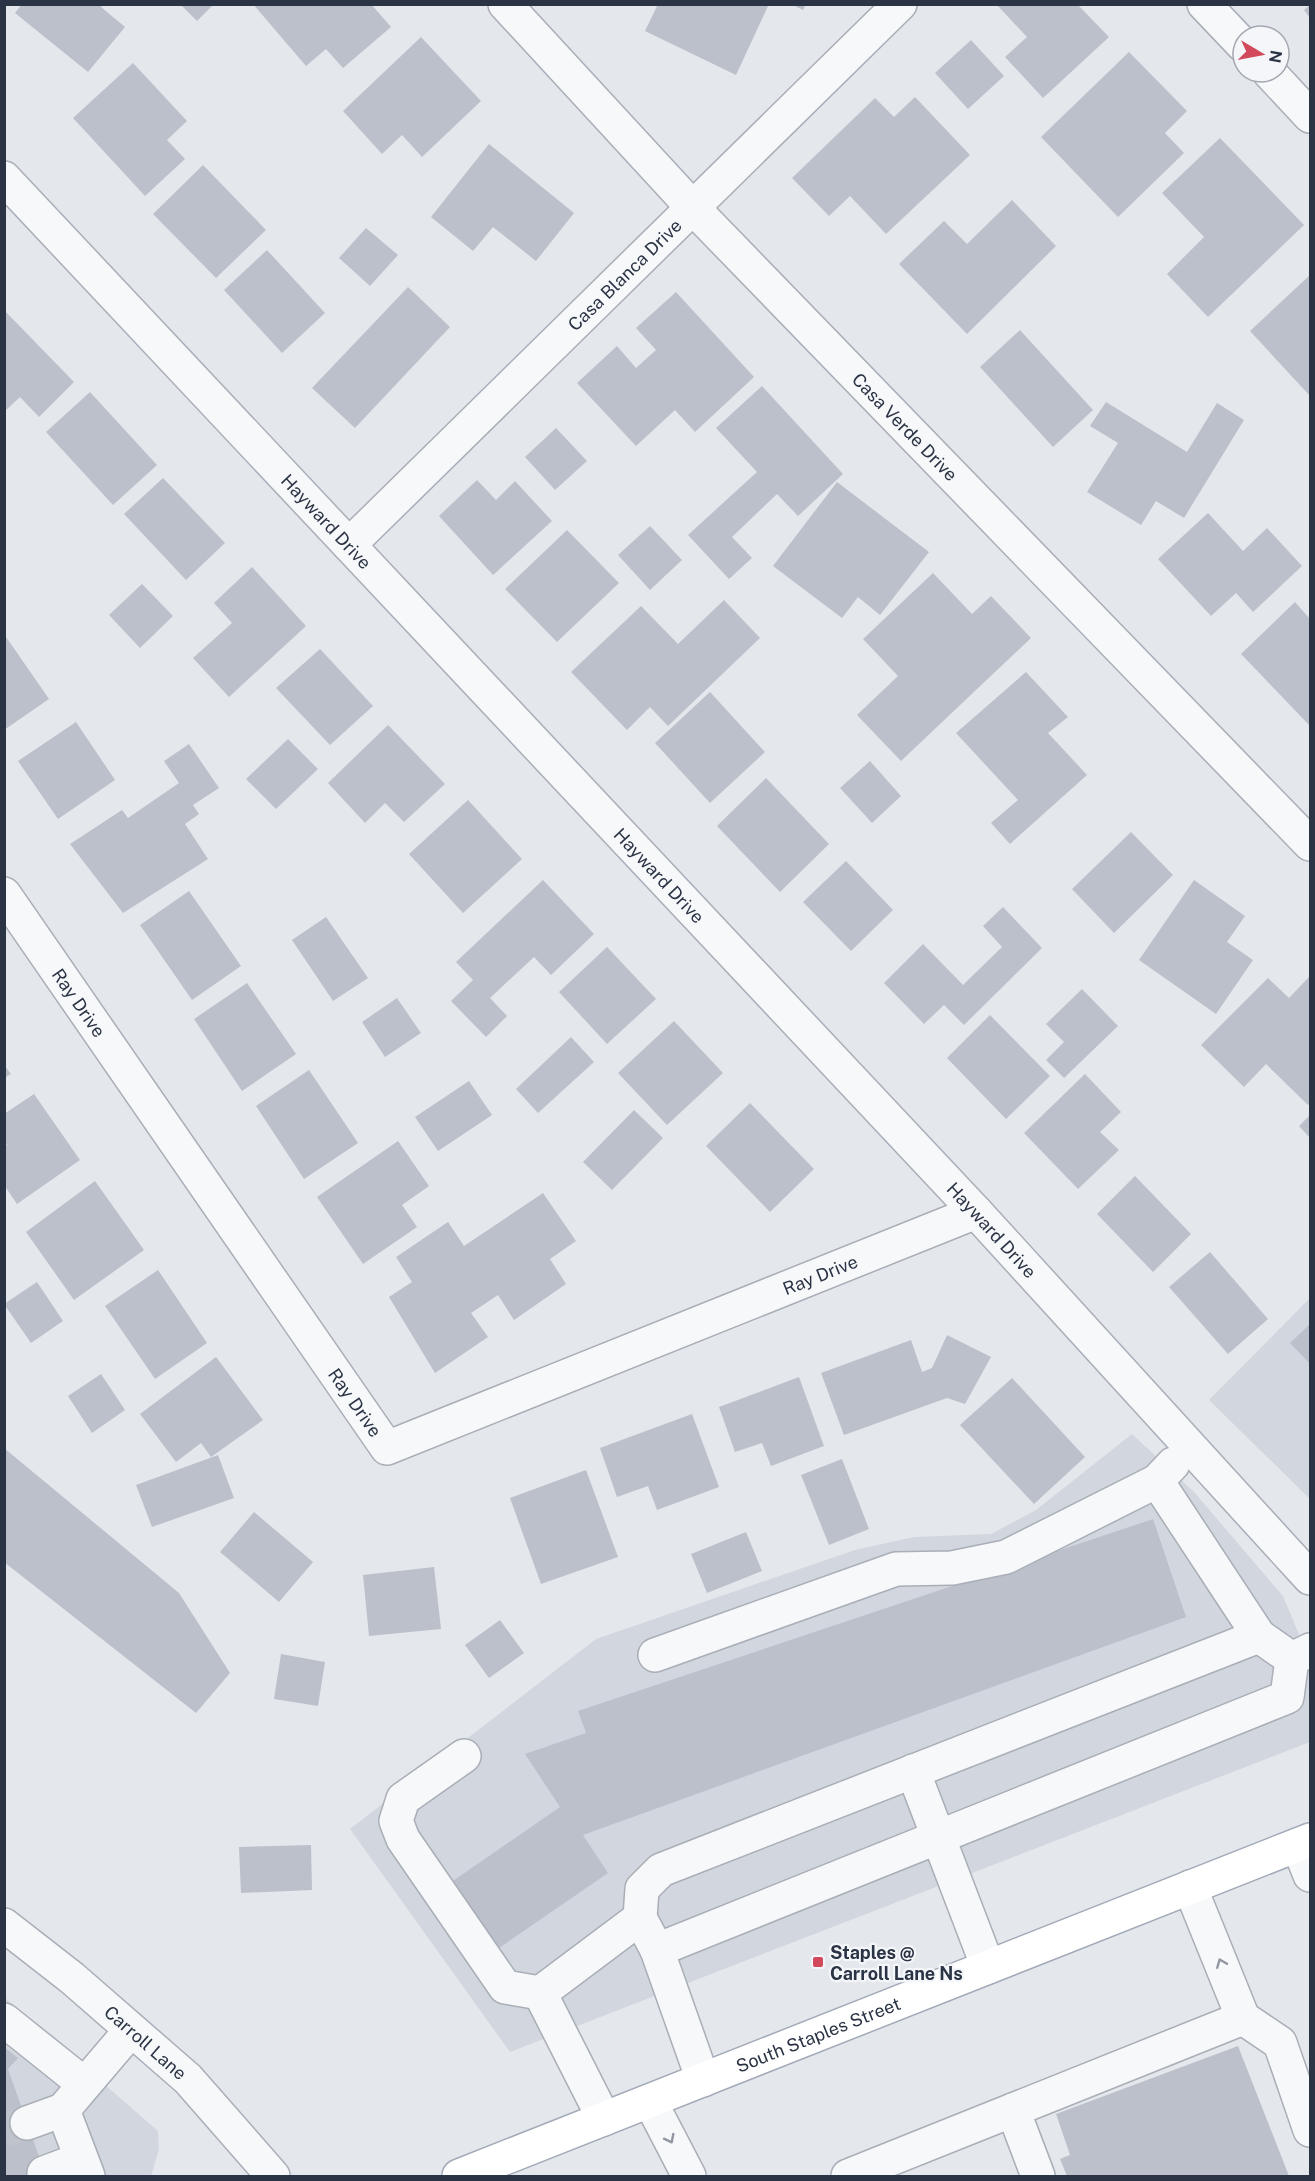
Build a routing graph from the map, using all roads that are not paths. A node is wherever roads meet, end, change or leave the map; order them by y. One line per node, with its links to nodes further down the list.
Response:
1 (505, 4): 8 (street, Casa Verde Drive)
2 (900, 4): 8 (street, Casa Blanca Drive)
3 (1204, 4): 4 (street)
4 (1231, 32)
5 (1280, 84): 6 (street)
6 (1311, 116)
7 (4, 178): 9 (street, Hayward Drive)
8 (694, 208): 9 (street, Casa Blanca Drive); 10 (street, Casa Verde Drive)
9 (349, 545): 12 (street, Hayward Drive)
10 (1311, 844)
11 (4, 894): 12 (street, Ray Drive)
12 (975, 1212): 13 (street, Hayward Drive)
13 (1191, 1446): 14 (street); 15 (street, Hayward Drive)
14 (1157, 1481): 16 (street); 17 (street)
15 (1311, 1578)
16 (1259, 1636): 18 (street); 20 (street)
17 (655, 1655)
18 (1301, 1655): 21 (street)
19 (464, 1756): 29 (street)
20 (913, 1771): 21 (street); 25 (street)
21 (938, 1838): 27 (street); 28 (street)
22 (1304, 1842): 23 (street); 24 (main road, South Staples Street)
23 (1311, 1875)
24 (1190, 1887): 28 (main road, South Staples Street); 30 (street, one-way to 24)
25 (640, 1918): 27 (street); 29 (street)
26 (4, 1925): 32 (street, Carroll Lane)
27 (657, 1950): 33 (street)
28 (988, 1967): 33 (main road, South Staples Street)
29 (540, 1993): 38 (street)
30 (1243, 2018): 37 (street); 40 (street)
31 (4, 2020): 34 (street)
32 (132, 2030): 34 (street); 43 (street, Carroll Lane)
33 (703, 2080): 35 (main road, South Staples Street)
34 (84, 2084): 36 (street)
35 (650, 2101): 38 (main road, South Staples Street); 45 (street, one-way to 45)
36 (63, 2110): 39 (street); 41 (street)
37 (1013, 2110): 46 (street); 47 (street)
38 (604, 2119): 44 (main road, South Staples Street)
39 (27, 2122)
40 (1311, 2130)
41 (85, 2168): 42 (street)
42 (44, 2173)
43 (273, 2176)
44 (459, 2176)
45 (689, 2176)
46 (848, 2176)
47 (1038, 2176)

